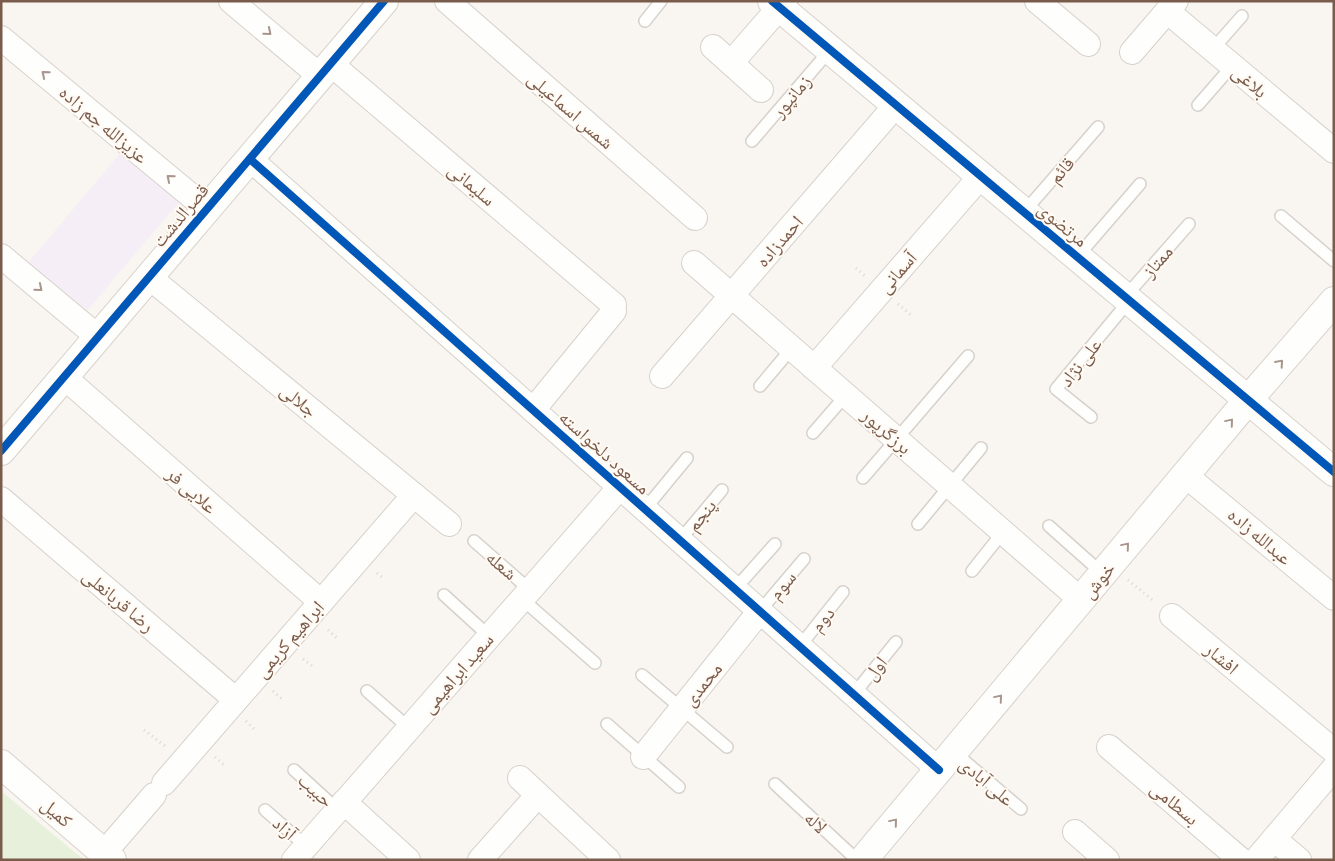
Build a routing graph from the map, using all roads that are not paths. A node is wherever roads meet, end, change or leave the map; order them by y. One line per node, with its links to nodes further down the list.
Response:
1 (231, 1): 18 (street, سلیمانی, one-way to 18)
2 (384, 1): 18 (street, قصرالدشت)
3 (446, 1): 31 (street, شمس اسماعیلی)
4 (661, 1): 9 (lane)
5 (1037, 1): 11 (street)
6 (779, 3): 13 (street, مرتضوی); 16 (street)
7 (1171, 6): 14 (street, بلاغی); 15 (street)
8 (1242, 16): 14 (lane)
9 (644, 21)
10 (1, 38): 28 (street, عزیزالله جم زاده, one-way to 10)
11 (1088, 44)
12 (713, 47): 16 (street)
13 (830, 50): 20 (street, مرتضوی); 23 (lane, زمانپور)
14 (1213, 50): 17 (street, بلاغی)
15 (1132, 52)
16 (731, 63): 19 (street)
17 (1232, 66): 21 (lane); 24 (street, بلاغی)
18 (326, 70): 25 (street, قصرالدشت); 50 (street, سلیمانی)
19 (761, 90)
20 (896, 105): 26 (street, مرتضوی); 38 (street, احمدزاده)
21 (1198, 105)
22 (1098, 127): 29 (lane, قائم)
23 (752, 141)
24 (1334, 151)
25 (250, 158): 28 (street, قصرالدشت); 50 (street, مسعود دلخواسته)
26 (981, 176): 29 (street, مرتضوی); 44 (street, آسمانی)
27 (1140, 184): 34 (lane)
28 (207, 209): 37 (street, قصرالدشت)
29 (1024, 212): 34 (street, مرتضوی)
30 (1281, 216): 35 (lane)
31 (695, 218)
32 (1189, 224): 39 (lane, ممتاز)
33 (1, 256): 41 (street, one-way to 41)
34 (1077, 257): 39 (street, مرتضوی)
35 (1334, 261)
36 (694, 263): 38 (street, برزگرپور)
37 (149, 277): 41 (street, قصرالدشت); 63 (street, جلالی)
38 (732, 295): 42 (street, برزگرپور); 45 (street, احمدزاده)
39 (1127, 299): 49 (street, مرتضوی); 51 (lane, علی نژاد)
40 (1334, 301): 49 (street, خوش, one-way to 40)
41 (98, 337): 46 (street, قصرالدشت)
42 (792, 348): 44 (street, برزگرپور); 47 (lane)
43 (968, 356): 53 (lane)
44 (814, 368): 48 (street, برزگرپور)
45 (662, 376)
46 (64, 377): 55 (street, قصرالدشت); 82 (street, علایی فر)
47 (760, 386)
48 (846, 395): 52 (lane); 53 (street, برزگرپور)
49 (1248, 400): 57 (street, مرتضوی); 58 (street, خوش, one-way to 49)
50 (533, 410): 61 (street, مسعود دلخواسته)
51 (1091, 417)
52 (813, 433)
53 (896, 440): 59 (lane); 60 (street, برزگرپور)
54 (980, 448): 60 (lane)
55 (1, 451)
56 (687, 458): 65 (lane)
57 (1330, 462)
58 (1185, 475): 74 (street, خوش, one-way to 58); 80 (street, عبدالله زاده)
59 (863, 478)
60 (950, 486): 67 (lane); 69 (street, برزگرپور)
61 (620, 487): 65 (street, مسعود دلخواسته); 78 (street, سعید ابراهیمی)
62 (722, 490): 70 (lane, پنجم)
63 (414, 495): 66 (street, جلالی); 82 (street, ابراهیم کریمی)
64 (1, 499): 92 (street, رضا قربانعلی)
65 (645, 509): 70 (street, مسعود دلخواسته)
66 (449, 524)
67 (918, 524)
68 (1049, 526): 74 (lane)
69 (1003, 532): 75 (lane); 81 (street, برزگرپور)
70 (680, 540): 76 (street, مسعود دلخواسته)
71 (474, 541): 78 (lane, شعله)
72 (775, 544): 76 (lane)
73 (804, 559): 83 (lane, سوم)
74 (1106, 569): 81 (street, خوش)
75 (972, 571)
76 (735, 589): 83 (street, مسعود دلخواسته)
77 (844, 592): 87 (lane, دوم)
78 (526, 594): 85 (street, سعید ابراهیمی); 88 (lane)
79 (444, 595): 85 (lane)
80 (1334, 598)
81 (1081, 600): 100 (street, خوش, one-way to 81)
82 (321, 602): 92 (street, ابراهیم کریمی)
83 (760, 611): 87 (street, مسعود دلخواسته); 93 (street, محمدی)
84 (1172, 616): 98 (street, افشار)
85 (489, 636): 95 (street, سعید ابراهیمی)
86 (896, 642): 91 (lane, اول)
87 (800, 646): 91 (street, مسعود دلخواسته)
88 (595, 663)
89 (642, 675): 93 (lane)
90 (367, 691): 95 (lane)
91 (854, 694): 100 (street, مسعود دلخواسته)
92 (236, 700): 114 (street, ابراهیم کریمی)
93 (682, 708): 96 (lane); 99 (street, محمدی)
94 (607, 724): 99 (lane)
95 (409, 728): 108 (street, سعید ابراهیمی)
96 (727, 747)
97 (1109, 747): 121 (street, بسطامی)
98 (1334, 751)
99 (643, 757): 106 (lane)
100 (946, 761): 109 (lane, علی آبادی); 119 (street, خوش, one-way to 100)
101 (1, 764): 114 (street, کمیل)
102 (1334, 768): 112 (street)
103 (294, 770): 108 (lane, حبیب)
104 (520, 778): 107 (street)
105 (775, 784): 118 (lane, لاله)
106 (679, 787)
107 (538, 795): 116 (street); 117 (street)
108 (341, 806): 113 (street, سعید ابراهیمی); 115 (street)
109 (1021, 809)
110 (265, 810): 113 (lane, آزاد)
111 (1075, 832): 120 (street)
112 (1274, 839): 122 (street); 123 (street)
113 (300, 853)
114 (108, 856)
115 (408, 860)
116 (480, 860)
117 (608, 860)
118 (857, 860)
119 (863, 860)
120 (1107, 860)
121 (1241, 860)
122 (1256, 860)
123 (1299, 860)

